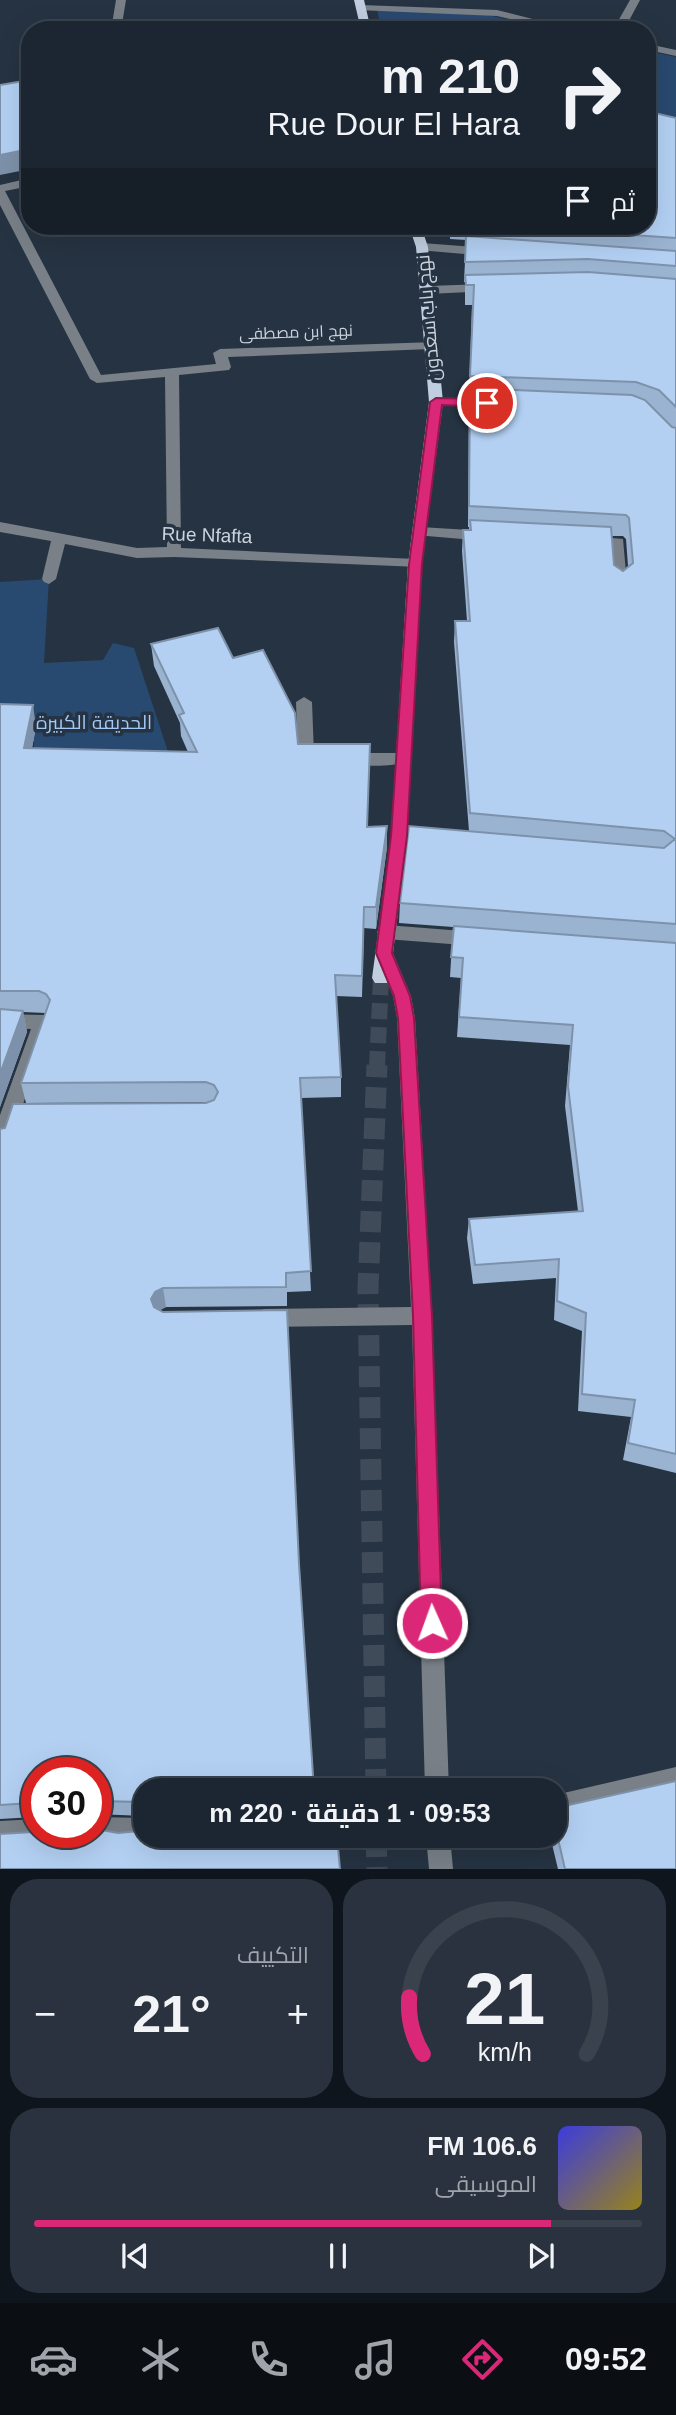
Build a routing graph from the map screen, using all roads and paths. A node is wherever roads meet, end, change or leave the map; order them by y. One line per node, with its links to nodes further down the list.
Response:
1 (121, 0): 5 (street)
2 (635, 0): 7 (street)
3 (360, 4): 4 (street)
4 (474, 6): 6 (street)
5 (118, 21)
6 (532, 21)
7 (623, 21)
8 (656, 49): 9 (street)
9 (676, 53)
10 (21, 185): 11 (street)
11 (0, 191): 12 (street, نهج ابن مصطفى)
12 (21, 232)
13 (23, 235): 20 (street, نهج ابن مصطفى)
14 (418, 235): 15 (main road, نهج باب سعدون)
15 (422, 247): 16 (street); 18 (main road, نهج باب سعدون)
16 (502, 253)
17 (506, 288): 18 (street)
18 (427, 289): 19 (main road, نهج باب سعدون)
19 (431, 345): 20 (street, نهج ابن مصطفى); 21 (main road, نهج باب سعدون)
20 (172, 372): 28 (street)
21 (436, 402): 22 (street); 24 (main road, نهج باب سعدون)
22 (513, 404)
23 (0, 527): 26 (street, Rue Nfafta)
24 (420, 532): 25 (street); 29 (main road, نهج باب سعدون)
25 (499, 536)
26 (59, 538): 28 (street, Rue Nfafta); 30 (street)
27 (578, 540): 31 (street)
28 (174, 552): 29 (street, Rue Nfafta)
29 (415, 564): 33 (main road, نهج باب سعدون)
30 (49, 579)
31 (620, 584)
32 (304, 702): 33 (street)
33 (403, 759): 35 (main road, نهج باب سعدون)
34 (496, 941): 35 (street)
35 (385, 943): 36 (main road, نهج باب سعدون); 39 (street)
36 (381, 978)
37 (0, 1021): 38 (street)
38 (0, 1141)
39 (422, 1316): 40 (street); 41 (street)
40 (247, 1318)
41 (437, 1778)
42 (676, 1779): 43 (street)
43 (567, 1804)
44 (112, 1829): 45 (street)
45 (133, 1829)
46 (21, 1832): 47 (street)
47 (0, 1833)
48 (439, 1848): 49 (street)
49 (441, 1869)

